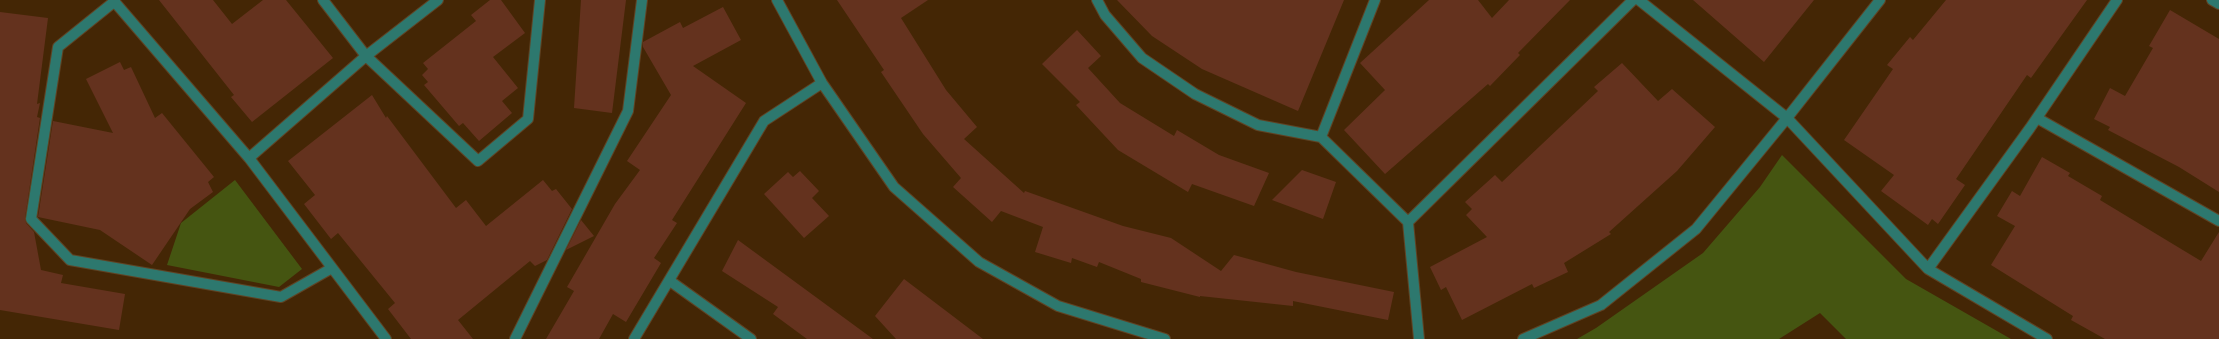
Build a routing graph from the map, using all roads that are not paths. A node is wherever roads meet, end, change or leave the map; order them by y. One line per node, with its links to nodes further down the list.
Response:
1 (323, 0): 15 (street)
2 (438, 0): 15 (street)
3 (540, 0): 15 (street)
4 (642, 0): 27 (street)
5 (776, 0): 16 (street)
6 (1097, 0): 19 (street)
7 (1374, 0): 19 (street)
8 (1633, 0): 22 (street)
9 (1639, 0): 17 (street)
10 (1880, 0): 17 (street)
11 (2117, 0): 18 (street)
12 (2212, 0): 14 (street)
13 (114, 1): 20 (street); 23 (street)
14 (2219, 4)
15 (366, 56): 20 (street)
16 (822, 83): 25 (street); 30 (street)
17 (1787, 118): 24 (street); 32 (street)
18 (2037, 118): 21 (street); 24 (street)
19 (1321, 137): 22 (street)
20 (249, 158): 23 (street)
21 (2219, 221)
22 (1408, 222): 31 (street)
23 (332, 268): 26 (street)
24 (1928, 269): 33 (street)
25 (670, 281): 28 (street); 29 (street)
26 (386, 339)
27 (515, 339)
28 (634, 339)
29 (750, 339)
30 (1165, 339)
31 (1419, 339)
32 (1523, 339)
33 (2047, 339)

